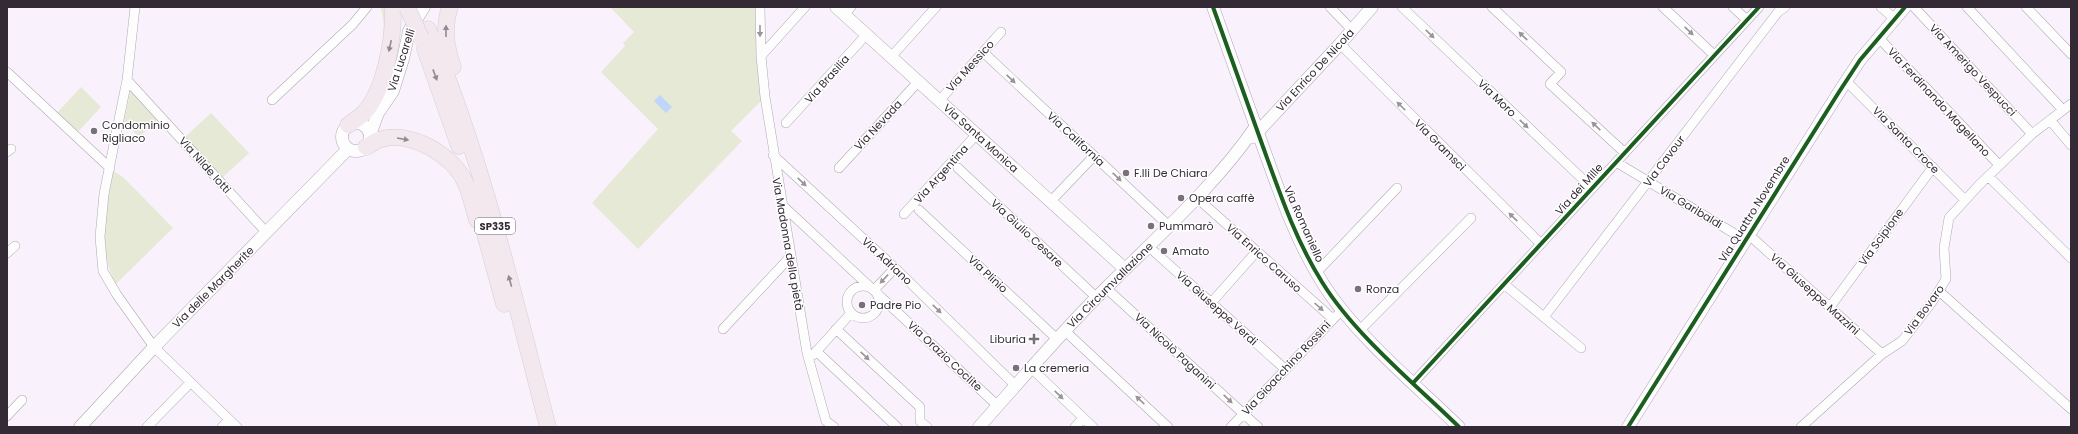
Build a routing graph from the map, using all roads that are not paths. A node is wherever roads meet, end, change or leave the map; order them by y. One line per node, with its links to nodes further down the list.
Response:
1 (135, 7): 40 (street)
2 (367, 7): 43 (street)
3 (393, 7): 50 (highway, one-way to 50)
4 (407, 7): 30 (highway, SP335, bridge)
5 (417, 7): 30 (highway, SP335)
6 (424, 7): 47 (street, Via Lucarelli)
7 (450, 7): 53 (highway, one-way to 7)
8 (760, 7): 37 (street, Via Madonna della pietà, one-way to 37)
9 (805, 7): 37 (street)
10 (936, 7): 38 (street)
11 (1212, 7): 54 (street, Via Romaniello)
12 (1330, 7): 28 (street)
13 (1372, 7): 28 (street, Via Enrico De Nicola)
14 (1402, 7): 70 (street, Via Moro, one-way to 70)
15 (1492, 7): 58 (street, one-way to 15)
16 (1663, 7): 36 (street, one-way to 36)
17 (1733, 7): 27 (street)
18 (1759, 7): 27 (street, Via dei Mille)
19 (1785, 7): 68 (street, Via Cavour)
20 (1881, 7): 26 (street)
21 (1905, 7): 26 (street, Via Quattro Novembre)
22 (1914, 7): 52 (street, Via Amerigo Vespucci)
23 (1966, 7): 46 (street)
24 (2026, 7): 35 (street)
25 (844, 9): 31 (street, Via Santa Monica)
26 (1895, 19): 32 (street, Via Quattro Novembre)
27 (1747, 20): 36 (street, Via dei Mille)
28 (1352, 30): 33 (street, Via Enrico De Nicola)
29 (1001, 32): 34 (street, Via Messico)
30 (425, 34): 53 (highway, SP335); 91 (highway, SP335, one-way to 91)
31 (867, 34): 38 (street, Via Santa Monica); 49 (street, Via Brasilia)
32 (1879, 38): 41 (street, Via Quattro Novembre); 62 (street, Via Ferdinando Magellano)
33 (1340, 44): 54 (street, Via Enrico De Nicola); 81 (street, Via Gramsci, one-way to 33)
34 (983, 52): 44 (street, Via Messico); 60 (street, Via California, one-way to 60)
35 (2071, 54)
36 (1714, 55): 58 (street, Via dei Mille)
37 (760, 56): 59 (street, Via Madonna della pietà)
38 (891, 57): 42 (street, Via Santa Monica)
39 (7, 72): 64 (street)
40 (127, 80): 64 (street); 79 (street, Via Nilde Iotti)
41 (1846, 81): 63 (street, Via Santa Croce); 80 (street, Via Quattro Novembre)
42 (918, 82): 44 (street, Via Santa Monica); 65 (street, Via Nevada)
43 (272, 100)
44 (939, 101): 51 (street, Via Santa Monica)
45 (2071, 104): 46 (street, Via Bovaro)
46 (2062, 110): 48 (street, Via Bovaro)
47 (378, 113): 50 (street, Via Lucarelli); 55 (street, Via Lucarelli)
48 (2050, 120): 52 (street, Via Bovaro); 56 (street)
49 (786, 123)
50 (355, 125): 55 (street); 57 (street)
51 (977, 134): 73 (street, Via Santa Monica); 76 (street, Via Argentina)
52 (2032, 134): 62 (street, Via Bovaro)
53 (468, 136): 131 (highway, SP335, one-way to 53)
54 (1253, 137): 71 (street, Via Circumvallazione); 90 (street, Via Romaniello)
55 (368, 141): 57 (street); 91 (highway, one-way to 91)
56 (2071, 145)
57 (348, 150): 79 (street, Via delle Margherite)
58 (1625, 153): 61 (street, Via dei Mille)
59 (773, 155): 74 (street, Via Madonna della pietà); 88 (street, Via Adriano, one-way to 88)
60 (1094, 156): 73 (street); 78 (street, Via California, one-way to 78)
61 (1616, 162): 68 (street, Via Garibaldi); 70 (street, Via dei Mille)
62 (1999, 165): 67 (street, Via Bovaro)
63 (1933, 167): 72 (street, Via Santa Croce); 98 (street, Via Scipione)
64 (110, 168): 107 (street)
65 (839, 168)
66 (958, 168): 96 (street, Via Giulio Cesare)
67 (1988, 176): 72 (street, Via Bovaro); 87 (street)
68 (1648, 182): 80 (street, Via Garibaldi); 101 (street, Via Cavour)
69 (1397, 188): 90 (street)
70 (1592, 188): 81 (street, Via dei Mille)
71 (1196, 197): 78 (street, Via Circumvallazione); 84 (street, Via Enrico Caruso)
72 (1965, 200): 95 (street, Via Bovaro)
73 (1050, 202): 89 (street, Via Santa Monica)
74 (781, 204): 86 (street, Via Madonna della pietà); 94 (street, Via Orazio Coclite)
75 (919, 210): 106 (street, Via Plinio)
76 (904, 214)
77 (1471, 218): 105 (street)
78 (1168, 225): 83 (street, Via Circumvallazione)
79 (267, 233): 107 (street, Via delle Margherite)
80 (1746, 237): 98 (street, Via Giuseppe Mazzini); 141 (street, Via Quattro Novembre)
81 (1541, 244): 92 (street, Via dei Mille)
82 (15, 246): 85 (street)
83 (1148, 246): 89 (street, Via Circumvallazione); 97 (street, Via Giuseppe Verdi)
84 (1257, 251): 97 (street); 102 (street, Via Enrico Caruso, one-way to 102)
85 (7, 253)
86 (790, 257): 103 (street); 111 (street, Via Madonna della pietà)
87 (2071, 258)
88 (895, 268): 94 (street, one-way to 94); 116 (street, Via Adriano, one-way to 116)
89 (1125, 269): 93 (street, Via Circumvallazione)
90 (1317, 272): 99 (street, Via Romaniello)
91 (496, 276): 130 (highway, SP335)
92 (1504, 284): 101 (street); 115 (street, Via dei Mille)
93 (1106, 288): 96 (street, Via Circumvallazione); 120 (street, Via Nicolò Paganini, one-way to 120)
94 (874, 290): 100 (street); 100 (street); 118 (street, Via Orazio Coclite)
95 (1939, 291): 110 (street, Via Bovaro); 119 (street)
96 (1096, 298): 106 (street, Via Circumvallazione)
97 (1211, 303): 113 (street, Via Giuseppe Verdi)
98 (1830, 307): 110 (street, Via Giuseppe Mazzini)
99 (1342, 309): 102 (street, Via Gioacchino Rossini); 105 (street, Via Romaniello)
100 (851, 313): 104 (street)
101 (1544, 317): 108 (street)
102 (1333, 319): 113 (street, Via Gioacchino Rossini)
103 (724, 329)
104 (836, 329): 109 (street); 133 (street, one-way to 133)
105 (1361, 329): 115 (street, Via Romaniello)
106 (1060, 334): 112 (street, Via Circumvallazione); 137 (street, Via Plinio, one-way to 106)
107 (154, 347): 114 (street); 126 (street, Via delle Margherite)
108 (1581, 348)
109 (816, 351): 111 (street); 132 (street)
110 (1882, 354): 125 (street, Via Bovaro)
111 (808, 359): 124 (street, Via Madonna della pietà)
112 (1031, 368): 116 (street, Via Circumvallazione); 122 (street, one-way to 122)
113 (1285, 369): 120 (street, Via Gioacchino Rossini)
114 (190, 383): 123 (street); 127 (street)
115 (1413, 383): 140 (street, Via Romaniello)
116 (1016, 386): 118 (street, Via Circumvallazione)
117 (22, 400): 121 (street)
118 (998, 406): 134 (street, Via Circumvallazione)
119 (2071, 409)
120 (1243, 414): 138 (street, Via Gioacchino Rossini); 139 (street, Via Nicolò Paganini)
121 (7, 416)
122 (1083, 418): 135 (street); 136 (street)
123 (229, 420): 128 (street); 129 (street)
124 (829, 425)
125 (1808, 425)
126 (80, 427)
127 (147, 427)
128 (222, 427)
129 (237, 427)
130 (537, 427)
131 (548, 427)
132 (898, 427)
133 (927, 427)
134 (979, 427)
135 (1075, 427)
136 (1093, 427)
137 (1168, 427)
138 (1231, 427)
139 (1258, 427)
140 (1459, 427)
141 (1628, 427)

